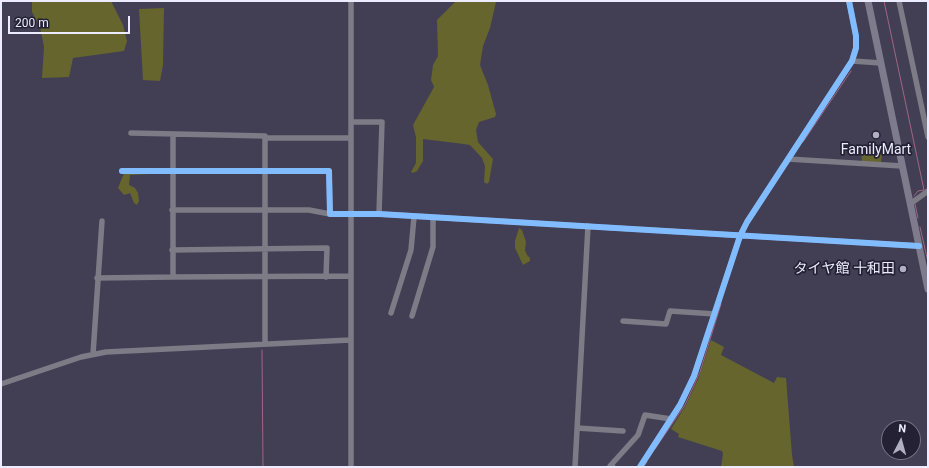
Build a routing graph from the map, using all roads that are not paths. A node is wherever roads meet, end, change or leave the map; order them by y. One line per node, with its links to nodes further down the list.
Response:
1 (351, 1): 7 (street)
2 (849, 1): 5 (street)
3 (868, 1): 6 (main road)
4 (899, 1): 10 (street)
5 (852, 61): 6 (street); 13 (street)
6 (881, 63): 14 (main road)
7 (351, 122): 12 (street); 24 (street)
8 (131, 133): 9 (street)
9 (173, 134): 11 (street); 16 (street)
10 (928, 137)
11 (265, 138): 12 (street); 17 (street)
12 (350, 138): 22 (street)
13 (788, 160): 14 (street); 29 (street)
14 (902, 166): 19 (main road)
15 (122, 171): 16 (street)
16 (172, 172): 17 (street); 20 (street)
17 (265, 172): 21 (street); 23 (street)
18 (928, 191): 19 (street)
19 (910, 204): 30 (main road)
20 (172, 210): 21 (street); 32 (street)
21 (265, 210): 23 (street); 31 (street)
22 (350, 213): 23 (street); 24 (street); 33 (street)
23 (330, 214)
24 (379, 214): 25 (street)
25 (414, 217): 26 (street); 39 (street)
26 (433, 218): 28 (street); 41 (street)
27 (102, 221): 36 (street)
28 (588, 226): 29 (street); 48 (street)
29 (740, 236): 30 (street); 40 (street)
30 (919, 246): 38 (main road)
31 (265, 249): 32 (street); 34 (street); 35 (street)
32 (172, 250): 37 (street)
33 (350, 276): 35 (street); 43 (street)
34 (265, 277): 35 (street); 37 (street); 44 (street)
35 (326, 277)
36 (98, 278): 37 (street); 45 (street)
37 (173, 278)
38 (928, 289)
39 (392, 313)
40 (715, 314): 42 (street); 47 (street)
41 (412, 316)
42 (623, 321)
43 (350, 340): 44 (street); 50 (street)
44 (265, 344): 45 (street)
45 (93, 354): 46 (street)
46 (1, 384)
47 (671, 419): 52 (street); 53 (street)
48 (577, 428): 49 (street); 51 (street)
49 (623, 431)
50 (351, 467)
51 (575, 467)
52 (613, 467)
53 (640, 467)

